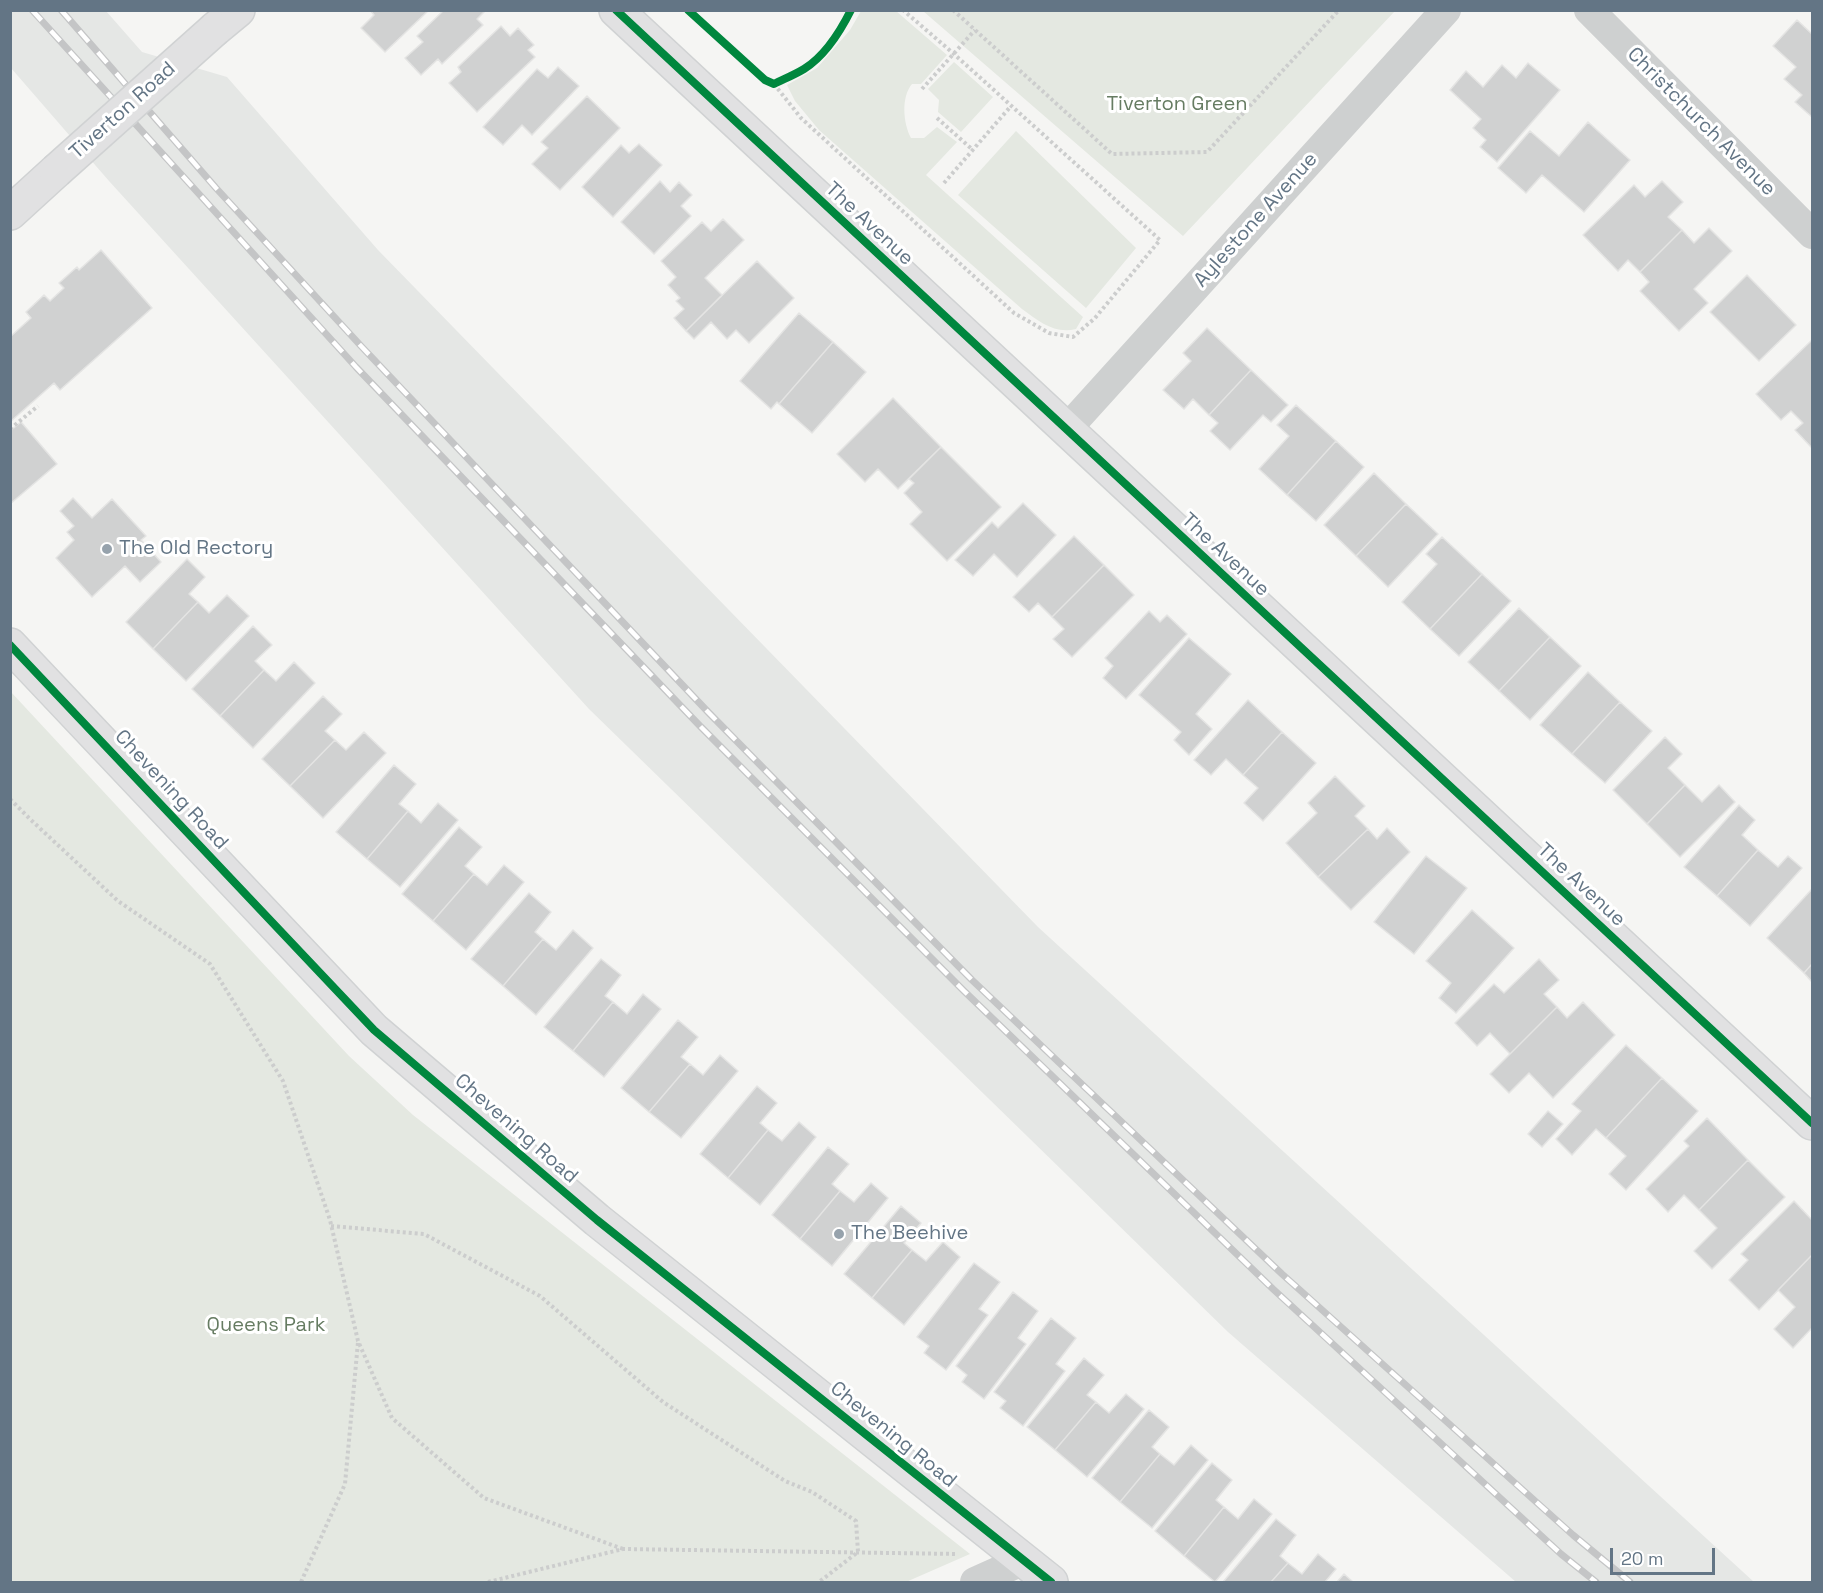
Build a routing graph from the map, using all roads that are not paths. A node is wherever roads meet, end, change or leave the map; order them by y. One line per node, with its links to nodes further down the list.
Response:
1 (616, 10): 7 (street, The Avenue)
2 (1446, 10): 7 (street, Aylestone Avenue)
3 (1589, 10): 6 (street, Christchurch Avenue)
4 (227, 20): 5 (street, Tiverton Road, bridge)
5 (10, 213)
6 (1812, 234)
7 (1066, 430): 9 (street, The Avenue)
8 (10, 645): 10 (street, Chevening Road)
9 (1812, 1123)
10 (1024, 1560): 11 (street); 12 (street, Chevening Road)
11 (975, 1582)
12 (1051, 1582)

